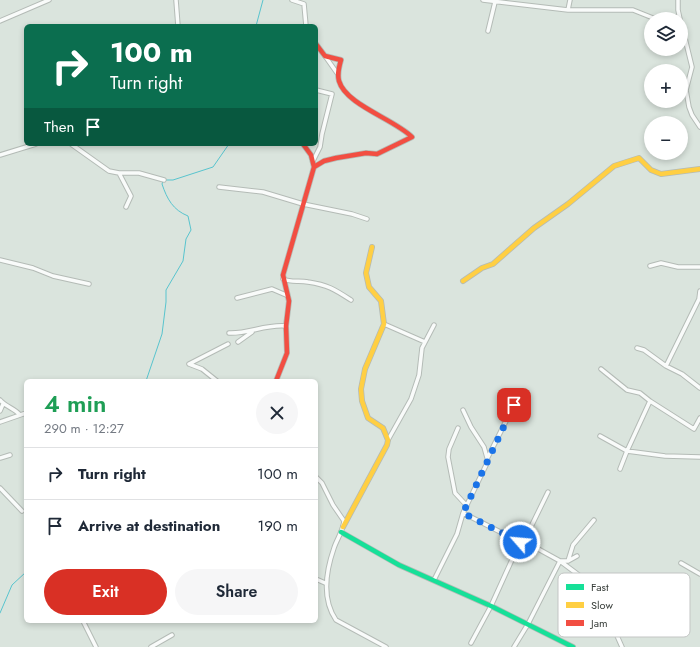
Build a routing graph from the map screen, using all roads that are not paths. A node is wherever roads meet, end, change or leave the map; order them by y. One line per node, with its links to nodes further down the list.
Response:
1 (49, 0): 11 (street)
2 (176, 0): 12 (street)
3 (292, 0): 13 (street)
4 (484, 0): 7 (street)
5 (570, 0): 8 (street)
6 (678, 0): 9 (street)
7 (495, 2): 8 (street); 14 (street)
8 (568, 10): 10 (street)
9 (679, 12)
10 (644, 15)
11 (0, 21)
12 (178, 24)
13 (306, 24)
14 (488, 31)
15 (318, 47): 17 (street)
16 (688, 51): 20 (street)
17 (325, 56): 18 (street); 18 (street)
18 (337, 73): 26 (street)
19 (318, 90): 25 (street)
20 (700, 127)
21 (29, 146): 24 (street)
22 (75, 146): 28 (street)
23 (304, 146): 25 (street)
24 (0, 154)
25 (313, 161): 26 (street)
26 (314, 167): 31 (street)
27 (700, 169): 39 (street)
28 (119, 174): 29 (street); 32 (street)
29 (164, 180)
30 (219, 187): 31 (street)
31 (304, 204): 33 (street); 38 (street)
32 (126, 207)
33 (367, 219)
34 (372, 247): 45 (street)
35 (0, 260): 40 (street)
36 (650, 266): 37 (street)
37 (700, 267)
38 (283, 279): 42 (street); 44 (street)
39 (463, 282)
40 (89, 284)
41 (700, 290): 54 (street)
42 (286, 295): 43 (street); 47 (street)
43 (237, 298)
44 (351, 300)
45 (384, 324): 51 (street); 71 (street)
46 (434, 325): 51 (street)
47 (286, 326): 48 (street); 57 (street)
48 (254, 330): 49 (street); 50 (street)
49 (229, 333)
50 (238, 342)
51 (425, 342): 71 (street)
52 (228, 344): 56 (street)
53 (637, 348): 54 (street)
54 (666, 366): 58 (street)
55 (601, 369): 61 (street)
56 (214, 379)
57 (277, 379)
58 (700, 388)
59 (505, 396): 74 (street)
60 (0, 400): 62 (street)
61 (650, 401): 67 (street); 72 (street)
62 (4, 404): 64 (street); 66 (street)
63 (463, 410): 74 (street)
64 (0, 411)
65 (24, 414): 66 (street)
66 (20, 415): 68 (street)
67 (700, 418)
68 (0, 422)
69 (458, 428): 81 (street)
70 (600, 436): 72 (street)
71 (388, 440): 85 (street)
72 (627, 451): 75 (street); 77 (street)
73 (10, 455): 76 (street)
74 (488, 457): 81 (street)
75 (700, 457)
76 (0, 458)
77 (620, 469)
78 (318, 479): 85 (street)
79 (0, 488): 82 (street)
80 (548, 492): 87 (street)
81 (467, 506): 83 (street)
82 (22, 511)
83 (463, 513): 87 (street); 95 (street)
84 (594, 520): 89 (street)
85 (343, 527): 86 (street)
86 (341, 532): 95 (street); 96 (street)
87 (521, 541): 90 (street); 97 (street)
88 (577, 556): 89 (street)
89 (568, 561): 90 (street)
90 (560, 562): 92 (street); 99 (street)
91 (681, 563): 93 (street)
92 (575, 573)
93 (700, 574)
94 (318, 580): 96 (street)
95 (434, 580): 97 (street)
96 (325, 583): 106 (street)
97 (491, 606): 99 (street); 102 (street)
98 (85, 623): 104 (street)
99 (528, 624): 103 (street); 107 (street)
100 (172, 635): 105 (street)
101 (618, 637): 109 (street)
102 (471, 643)
103 (564, 645): 108 (street)
104 (96, 647)
105 (151, 647)
106 (386, 647)
107 (514, 647)
108 (572, 647)
109 (622, 647)

